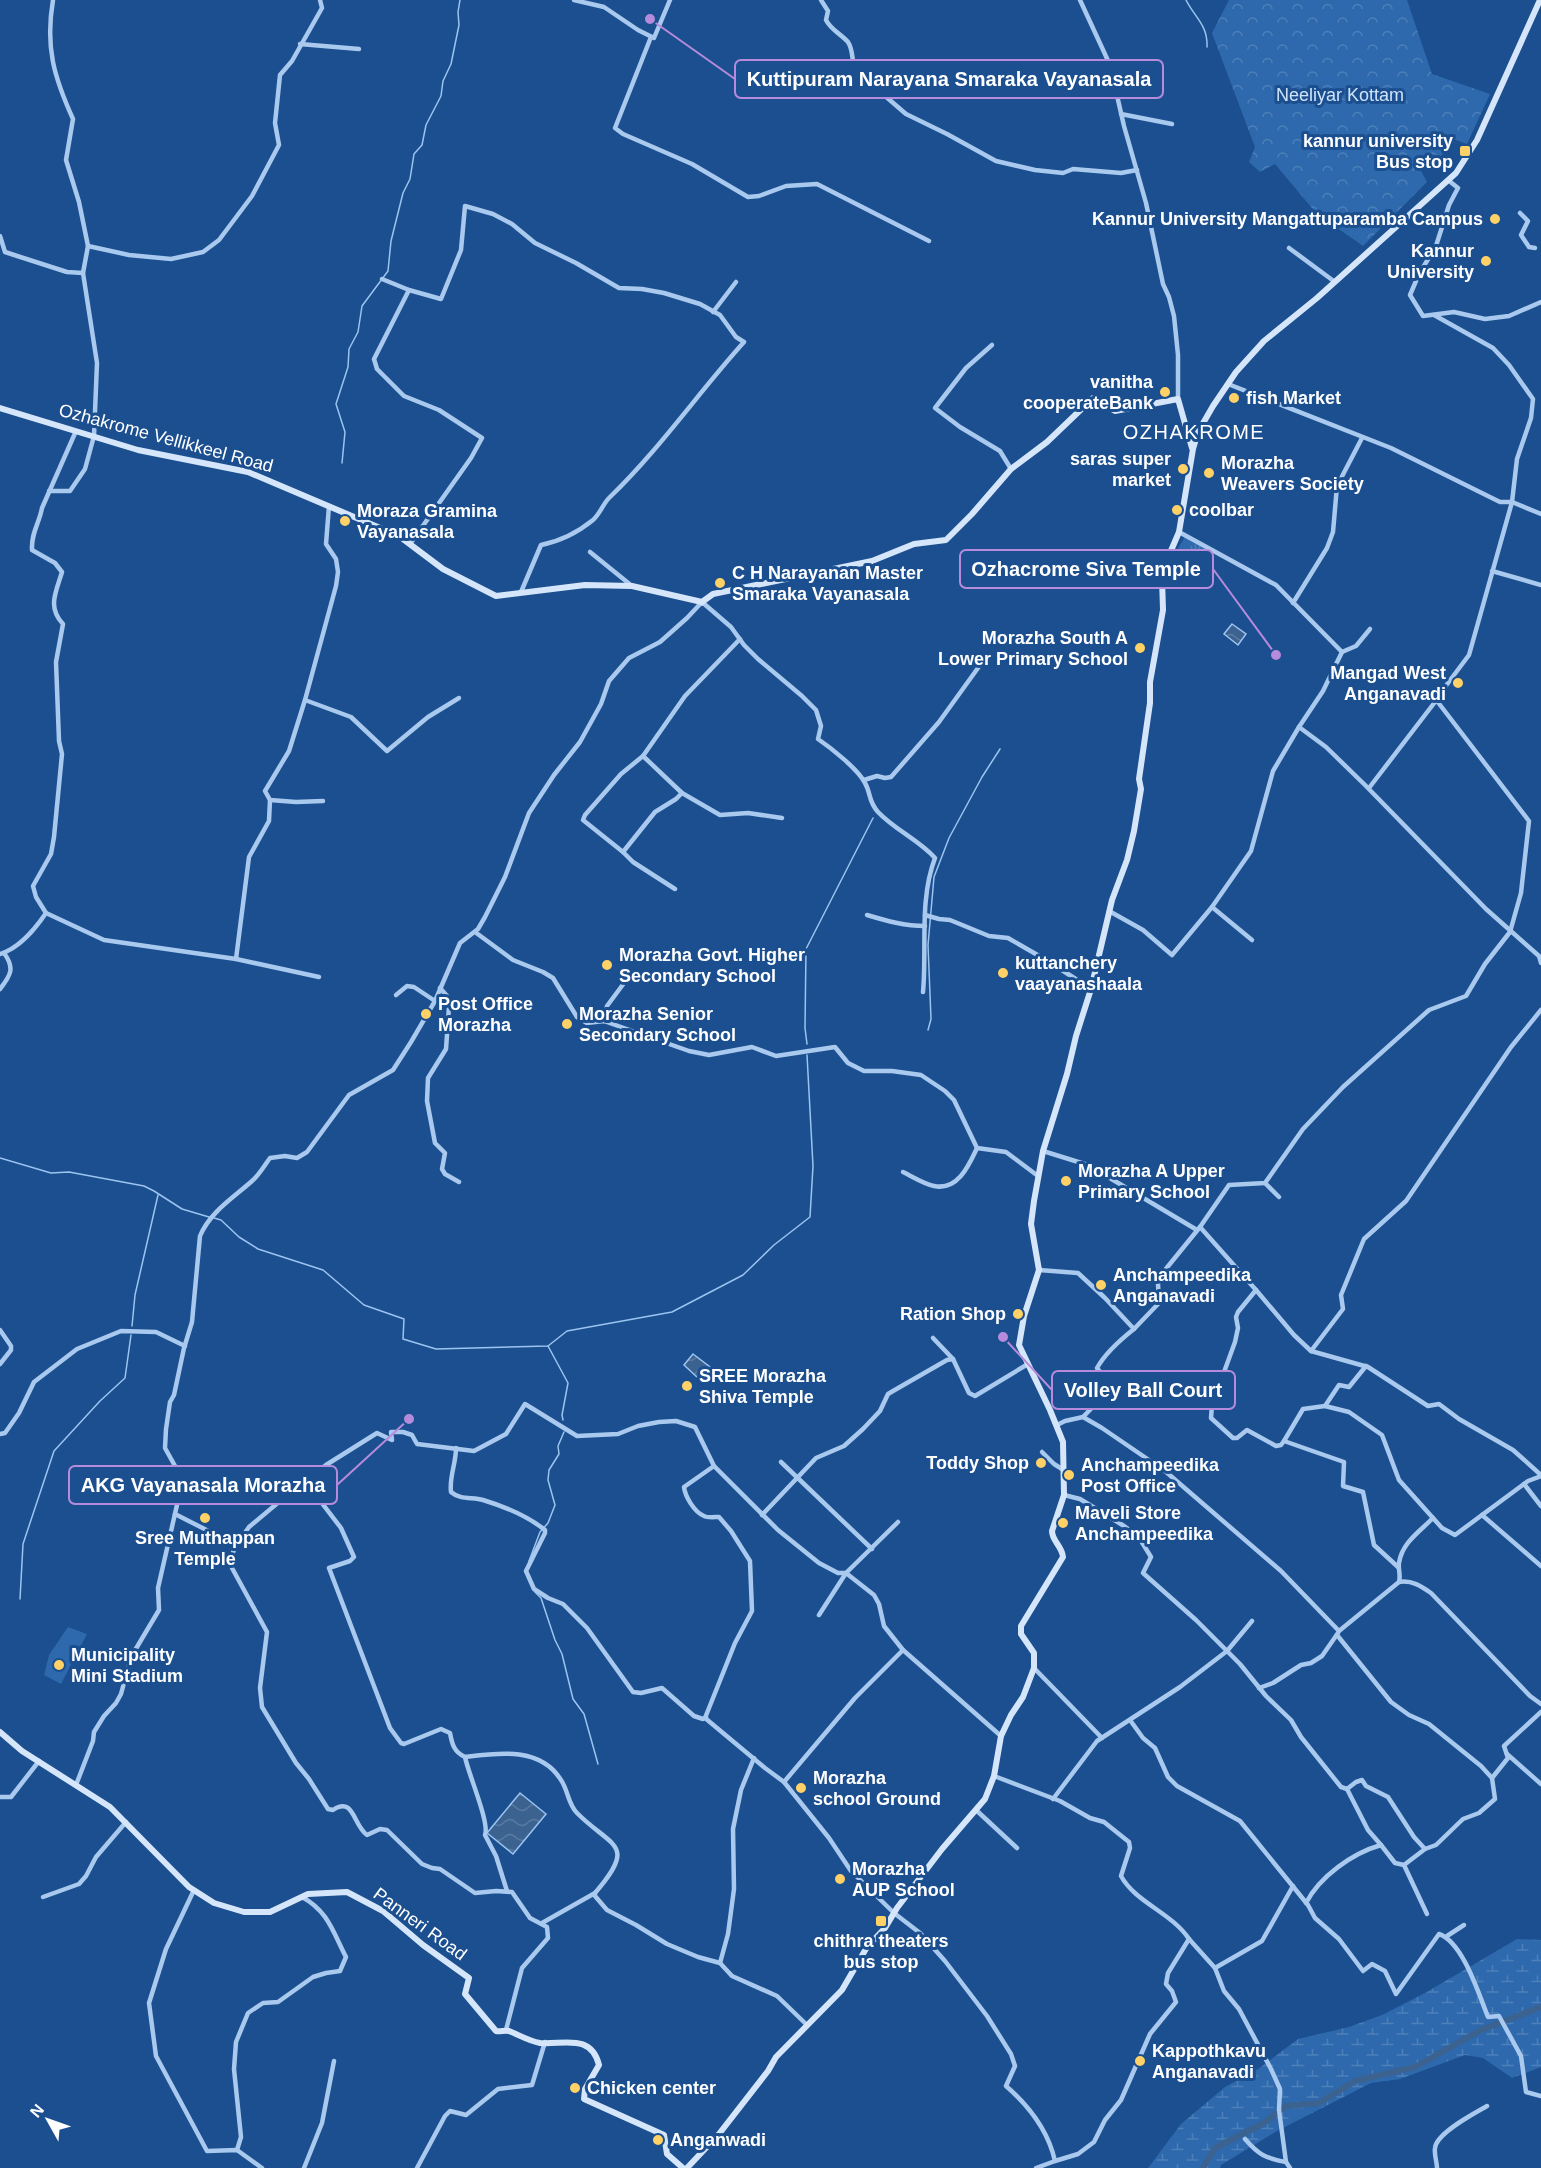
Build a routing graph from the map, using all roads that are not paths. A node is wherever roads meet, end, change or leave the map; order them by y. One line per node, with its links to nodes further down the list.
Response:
1 (53, 0): 20 (street)
2 (320, 0): 11 (street)
3 (574, 0): 10 (street)
4 (670, 0): 10 (street)
5 (820, 0): 9 (street)
6 (831, 0): 9 (street)
7 (1080, 0): 13 (street)
8 (1540, 0): 16 (main road)
9 (825, 4): 15 (street)
10 (651, 37): 19 (street)
11 (300, 44): 12 (street); 20 (street)
12 (360, 49)
13 (1121, 114): 14 (street); 15 (street)
14 (1172, 124)
15 (1137, 172): 33 (street)
16 (1448, 180): 26 (main road); 30 (street)
17 (1520, 213): 22 (street)
18 (0, 236): 23 (street)
19 (929, 241)
20 (88, 246): 23 (street)
21 (1289, 248): 26 (street)
22 (1535, 248)
23 (83, 273): 36 (street)
24 (382, 279): 27 (street)
25 (736, 282): 29 (street)
26 (1335, 282): 32 (main road)
27 (409, 290): 29 (street); 45 (street)
28 (1541, 302): 30 (street)
29 (713, 312): 52 (street)
30 (1434, 315): 41 (street)
31 (992, 345): 39 (street)
32 (1228, 384): 37 (street); 38 (main road)
33 (1178, 399): 38 (main road); 39 (main road)
34 (0, 408): 35 (main road, Ozhakrome Vellikkeel Road)
35 (76, 431): 36 (main road, Ozhakrome Vellikkeel Road); 40 (street)
36 (94, 436): 40 (street); 42 (main road, Ozhakrome Vellikkeel Road)
37 (1362, 438): 41 (street); 54 (street)
38 (1193, 449): 44 (main road)
39 (1011, 469): 53 (main road)
40 (49, 491): 74 (street)
41 (1512, 502): 43 (street); 48 (street)
42 (328, 506): 45 (main road, Ozhakrome Vellikkeel Road); 61 (street)
43 (1541, 514)
44 (1179, 532): 49 (main road); 54 (street)
45 (410, 544): 52 (main road, Ozhakrome Vellikkeel Road)
46 (590, 552): 51 (street)
47 (1104, 568): 49 (street)
48 (1492, 571): 50 (street); 60 (street)
49 (1162, 585): 73 (main road)
50 (1541, 585)
51 (632, 586): 52 (main road, Ozhakrome Vellikkeel Road); 53 (main road, Ozhakrome Vellikkeel Road)
52 (521, 592)
53 (702, 602): 56 (street); 78 (street)
54 (1293, 603): 57 (street)
55 (1370, 629): 57 (street)
56 (740, 639): 63 (street); 64 (street)
57 (1342, 652): 62 (street)
58 (982, 661): 64 (street)
59 (459, 698): 61 (street)
60 (1438, 698): 65 (street); 79 (street)
61 (305, 700): 67 (street)
62 (1299, 727): 65 (street); 72 (street)
63 (643, 756): 66 (street); 70 (street)
64 (864, 780): 76 (street)
65 (1369, 788): 79 (street)
66 (681, 793): 69 (street); 70 (street)
67 (270, 800): 68 (street); 82 (street)
68 (323, 801)
69 (782, 818)
70 (623, 852): 71 (street)
71 (675, 889)
72 (1212, 907): 73 (street); 80 (street)
73 (1109, 911): 88 (main road)
74 (46, 913): 81 (street); 82 (street)
75 (867, 915): 77 (street)
76 (926, 915): 77 (street); 88 (street)
77 (926, 926): 89 (street)
78 (475, 932): 86 (street); 93 (street)
79 (1510, 932): 83 (street); 99 (street)
80 (1252, 940)
81 (2, 954): 87 (street)
82 (236, 958): 84 (street)
83 (1541, 963)
84 (319, 977)
85 (627, 979): 93 (street)
86 (440, 988): 91 (street); 98 (street)
87 (0, 989)
88 (1091, 989): 95 (main road)
89 (923, 992)
90 (396, 995): 91 (street)
91 (435, 1001): 107 (street)
92 (1541, 1010): 108 (street)
93 (604, 1021): 94 (street)
94 (977, 1148): 96 (street); 97 (street)
95 (1043, 1151): 97 (main road); 101 (street)
96 (903, 1172)
97 (1038, 1176): 102 (main road)
98 (459, 1182)
99 (1265, 1183): 100 (street); 101 (street)
100 (1279, 1197)
101 (1199, 1228): 103 (street); 104 (street)
102 (1040, 1269): 104 (street); 111 (main road)
103 (1256, 1290): 108 (street); 117 (street)
104 (1134, 1329): 114 (street)
105 (0, 1330): 110 (street)
106 (933, 1338): 109 (street)
107 (185, 1346): 116 (street); 129 (street)
108 (1311, 1351): 112 (street)
109 (953, 1359): 111 (street); 124 (street)
110 (0, 1364)
111 (1028, 1364): 115 (main road)
112 (1366, 1366): 113 (street); 123 (street)
113 (1325, 1406): 117 (street); 132 (street)
114 (1083, 1417): 115 (street); 142 (street)
115 (1057, 1425): 122 (main road)
116 (0, 1434)
117 (1284, 1441): 137 (street)
118 (456, 1448): 121 (street); 125 (street); 149 (street)
119 (1042, 1452): 122 (street)
120 (781, 1462): 124 (street)
121 (714, 1466): 130 (street); 149 (street)
122 (1062, 1468): 127 (main road)
123 (1541, 1475): 126 (street)
124 (797, 1477): 130 (street); 135 (street)
125 (305, 1481): 134 (street); 155 (street)
126 (1524, 1484): 128 (street); 131 (street)
127 (1064, 1495): 144 (street); 145 (main road)
128 (1541, 1506)
129 (176, 1514): 134 (street); 162 (street)
130 (762, 1515): 138 (street)
131 (1482, 1515): 132 (street); 136 (street)
132 (1433, 1518): 137 (street)
133 (898, 1522): 135 (street)
134 (235, 1547): 174 (street)
135 (872, 1549): 138 (street)
136 (1541, 1566)
137 (1398, 1567): 139 (street)
138 (846, 1573): 140 (street); 143 (street)
139 (1399, 1582): 142 (street); 147 (street)
140 (819, 1615)
141 (1252, 1621): 144 (street)
142 (1338, 1633): 146 (street); 159 (street)
143 (903, 1650): 152 (street); 160 (street)
144 (1227, 1651): 146 (street); 150 (street)
145 (1034, 1668): 152 (main road); 153 (street)
146 (1259, 1688): 163 (street)
147 (1541, 1704)
148 (1541, 1712): 154 (street)
149 (706, 1717): 156 (street)
150 (1130, 1720): 153 (street); 172 (street)
151 (0, 1732): 157 (main road, Panneri Road)
152 (1001, 1736): 158 (main road)
153 (1102, 1738): 165 (street)
154 (1506, 1753): 159 (street); 161 (street)
155 (465, 1757): 174 (street); 175 (street)
156 (754, 1758): 160 (street); 185 (street)
157 (39, 1761): 162 (main road, Panneri Road); 164 (street)
158 (994, 1776): 165 (street); 166 (main road)
159 (1492, 1778): 170 (street)
160 (784, 1782): 179 (street)
161 (1541, 1784)
162 (76, 1785): 167 (main road, Panneri Road)
163 (1347, 1789): 168 (street); 170 (street)
164 (0, 1797)
165 (1053, 1799): 184 (street)
166 (976, 1810): 169 (street); 179 (main road)
167 (126, 1822): 173 (main road, Panneri Road); 176 (street)
168 (1381, 1845): 171 (street); 178 (street)
169 (1017, 1848)
170 (1425, 1849): 171 (street)
171 (1404, 1865): 180 (street)
172 (1293, 1886): 178 (street); 186 (street)
173 (194, 1890): 177 (main road, Panneri Road); 194 (street)
174 (507, 1891): 181 (street)
175 (595, 1893): 181 (street); 185 (street)
176 (43, 1897)
177 (302, 1897): 188 (main road, Panneri Road); 194 (street)
178 (1306, 1903): 183 (street)
179 (894, 1913): 187 (main road); 195 (street)
180 (1427, 1914)
181 (542, 1923): 188 (street)
182 (1464, 1925): 183 (street)
183 (1447, 1936): 191 (street)
184 (1189, 1939): 186 (street); 195 (street)
185 (720, 1963): 187 (street)
186 (1215, 1968): 196 (street)
187 (807, 2025): 200 (main road)
188 (506, 2030): 189 (main road, Panneri Road)
189 (545, 2043): 199 (street); 200 (main road, Panneri Road)
190 (334, 2061): 198 (street)
191 (1541, 2096)
192 (1487, 2106): 203 (street)
193 (1245, 2139): 196 (street)
194 (237, 2150): 197 (street)
195 (1054, 2161): 201 (street)
196 (1286, 2162): 202 (street)
197 (262, 2168)
198 (304, 2168)
199 (417, 2168)
200 (685, 2168)
201 (1036, 2168)
202 (1290, 2168)
203 (1437, 2168)

